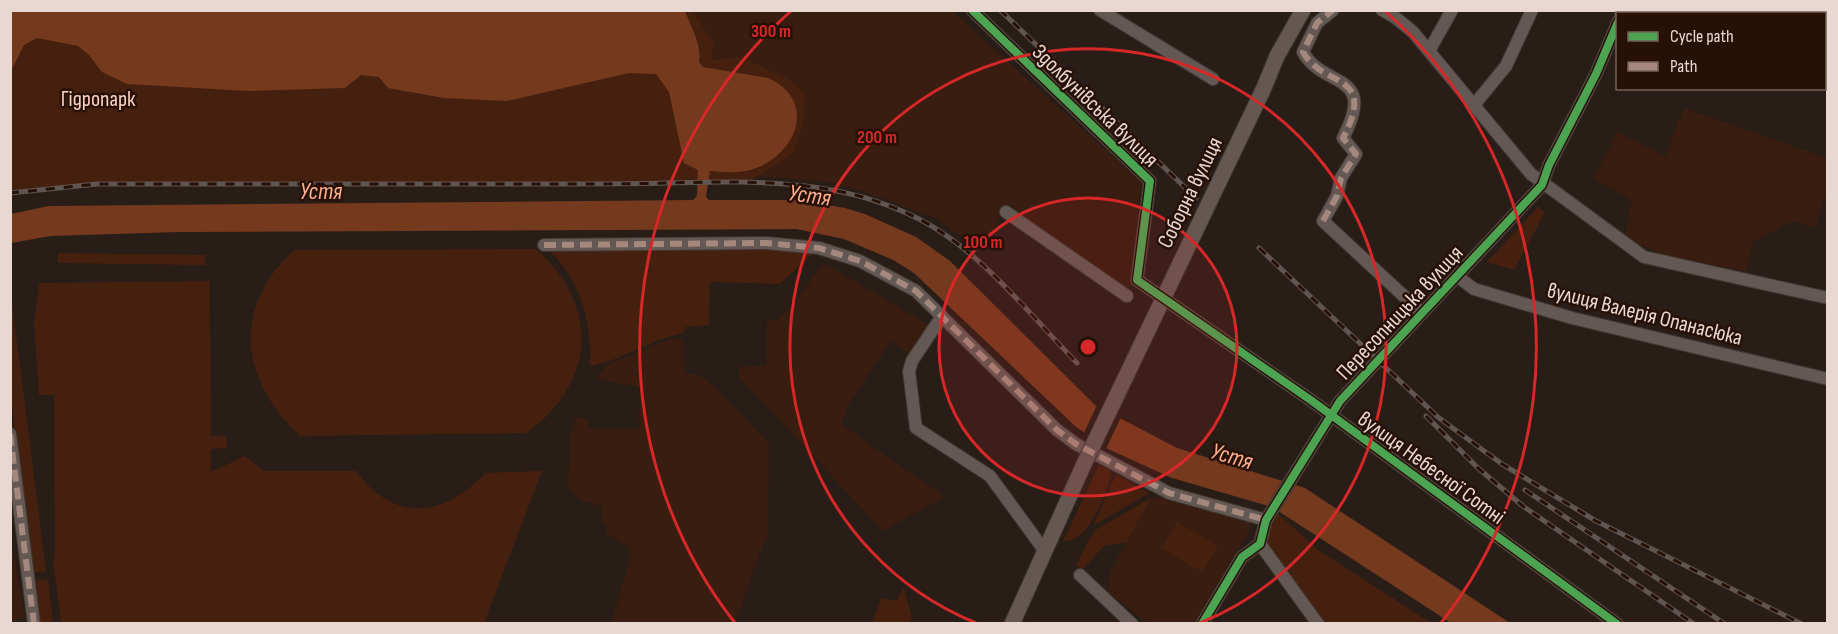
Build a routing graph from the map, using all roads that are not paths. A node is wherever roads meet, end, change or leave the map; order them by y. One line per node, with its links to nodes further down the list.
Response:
1 (972, 10): 16 (street, Здолбунівська вулиця)
2 (1100, 10): 10 (street)
3 (1303, 10): 26 (main road, Соборна вулиця, bridge)
4 (1333, 10): 19 (street)
5 (1382, 10): 9 (street)
6 (1452, 10): 9 (street)
7 (1532, 10): 11 (street)
8 (1616, 24): 12 (street, Пересопницька вулиця)
9 (1429, 51): 11 (street)
10 (1213, 79)
11 (1474, 105): 12 (street)
12 (1542, 185): 15 (street, Пересопницька вулиця); 18 (street)
13 (1006, 212): 17 (street)
14 (544, 245): 20 (street)
15 (1457, 276): 19 (street, Пересопницька вулиця); 21 (street, вулиця Валерія Опанасюка)
16 (1137, 280): 22 (street, вулиця Небесної Сотні)
17 (1127, 296)
18 (1827, 298)
19 (1422, 313): 22 (street, Пересопницька вулиця)
20 (942, 316): 24 (street); 26 (street)
21 (1827, 379)
22 (1331, 416): 24 (street, Пересопницька вулиця); 33 (street, вулиця Небесної Сотні)
23 (11, 441): 28 (street)
24 (1270, 515): 25 (street, Пересопницька вулиця)
25 (1260, 544): 31 (street); 32 (street)
26 (1044, 550): 29 (main road, Соборна вулиця)
27 (1080, 575): 30 (street)
28 (34, 624)
29 (1012, 624)
30 (1132, 624)
31 (1202, 624)
32 (1318, 624)
33 (1617, 624)

